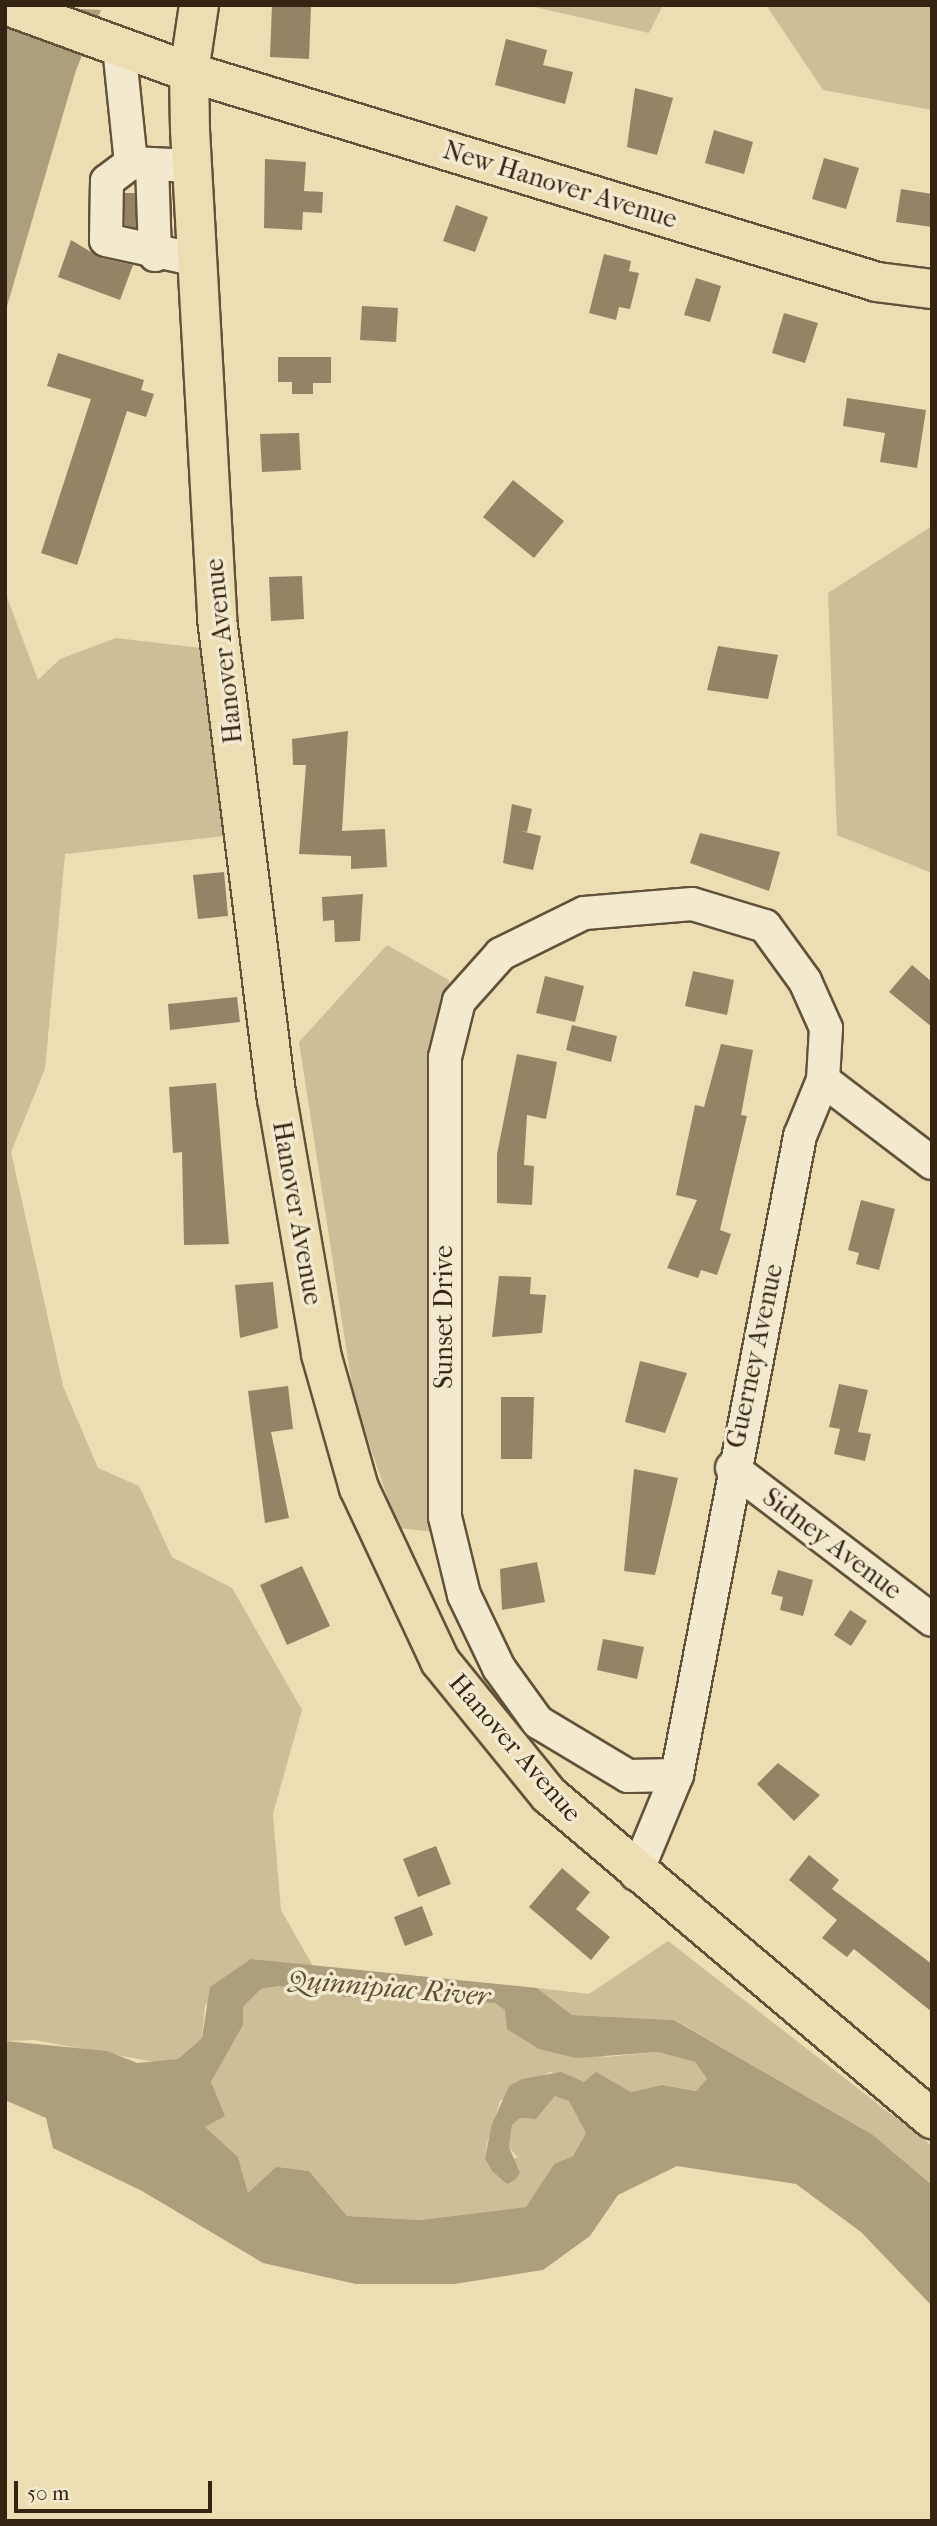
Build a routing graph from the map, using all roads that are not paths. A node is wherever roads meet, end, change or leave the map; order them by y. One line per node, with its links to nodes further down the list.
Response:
1 (5, 5): 3 (main road, New Hanover Avenue)
2 (200, 5): 4 (main road, Hanover Avenue)
3 (106, 43): 4 (main road, New Hanover Avenue); 5 (street)
4 (189, 72): 6 (main road, Hanover Avenue); 9 (main road, New Hanover Avenue)
5 (142, 163): 6 (street); 7 (street); 7 (street)
6 (192, 166): 8 (main road, Hanover Avenue)
7 (155, 255): 8 (street)
8 (197, 260): 16 (main road, Hanover Avenue)
9 (932, 289)
10 (692, 904): 11 (street, Guerney Avenue); 15 (street, Sunset Drive)
11 (823, 1080): 12 (street); 13 (street, Guerney Avenue)
12 (932, 1163)
13 (732, 1468): 14 (street, Sidney Avenue); 15 (street, Guerney Avenue)
14 (932, 1620)
15 (677, 1775): 16 (street, Guerney Avenue)
16 (636, 1874): 17 (main road, Hanover Avenue)
17 (932, 2119)

